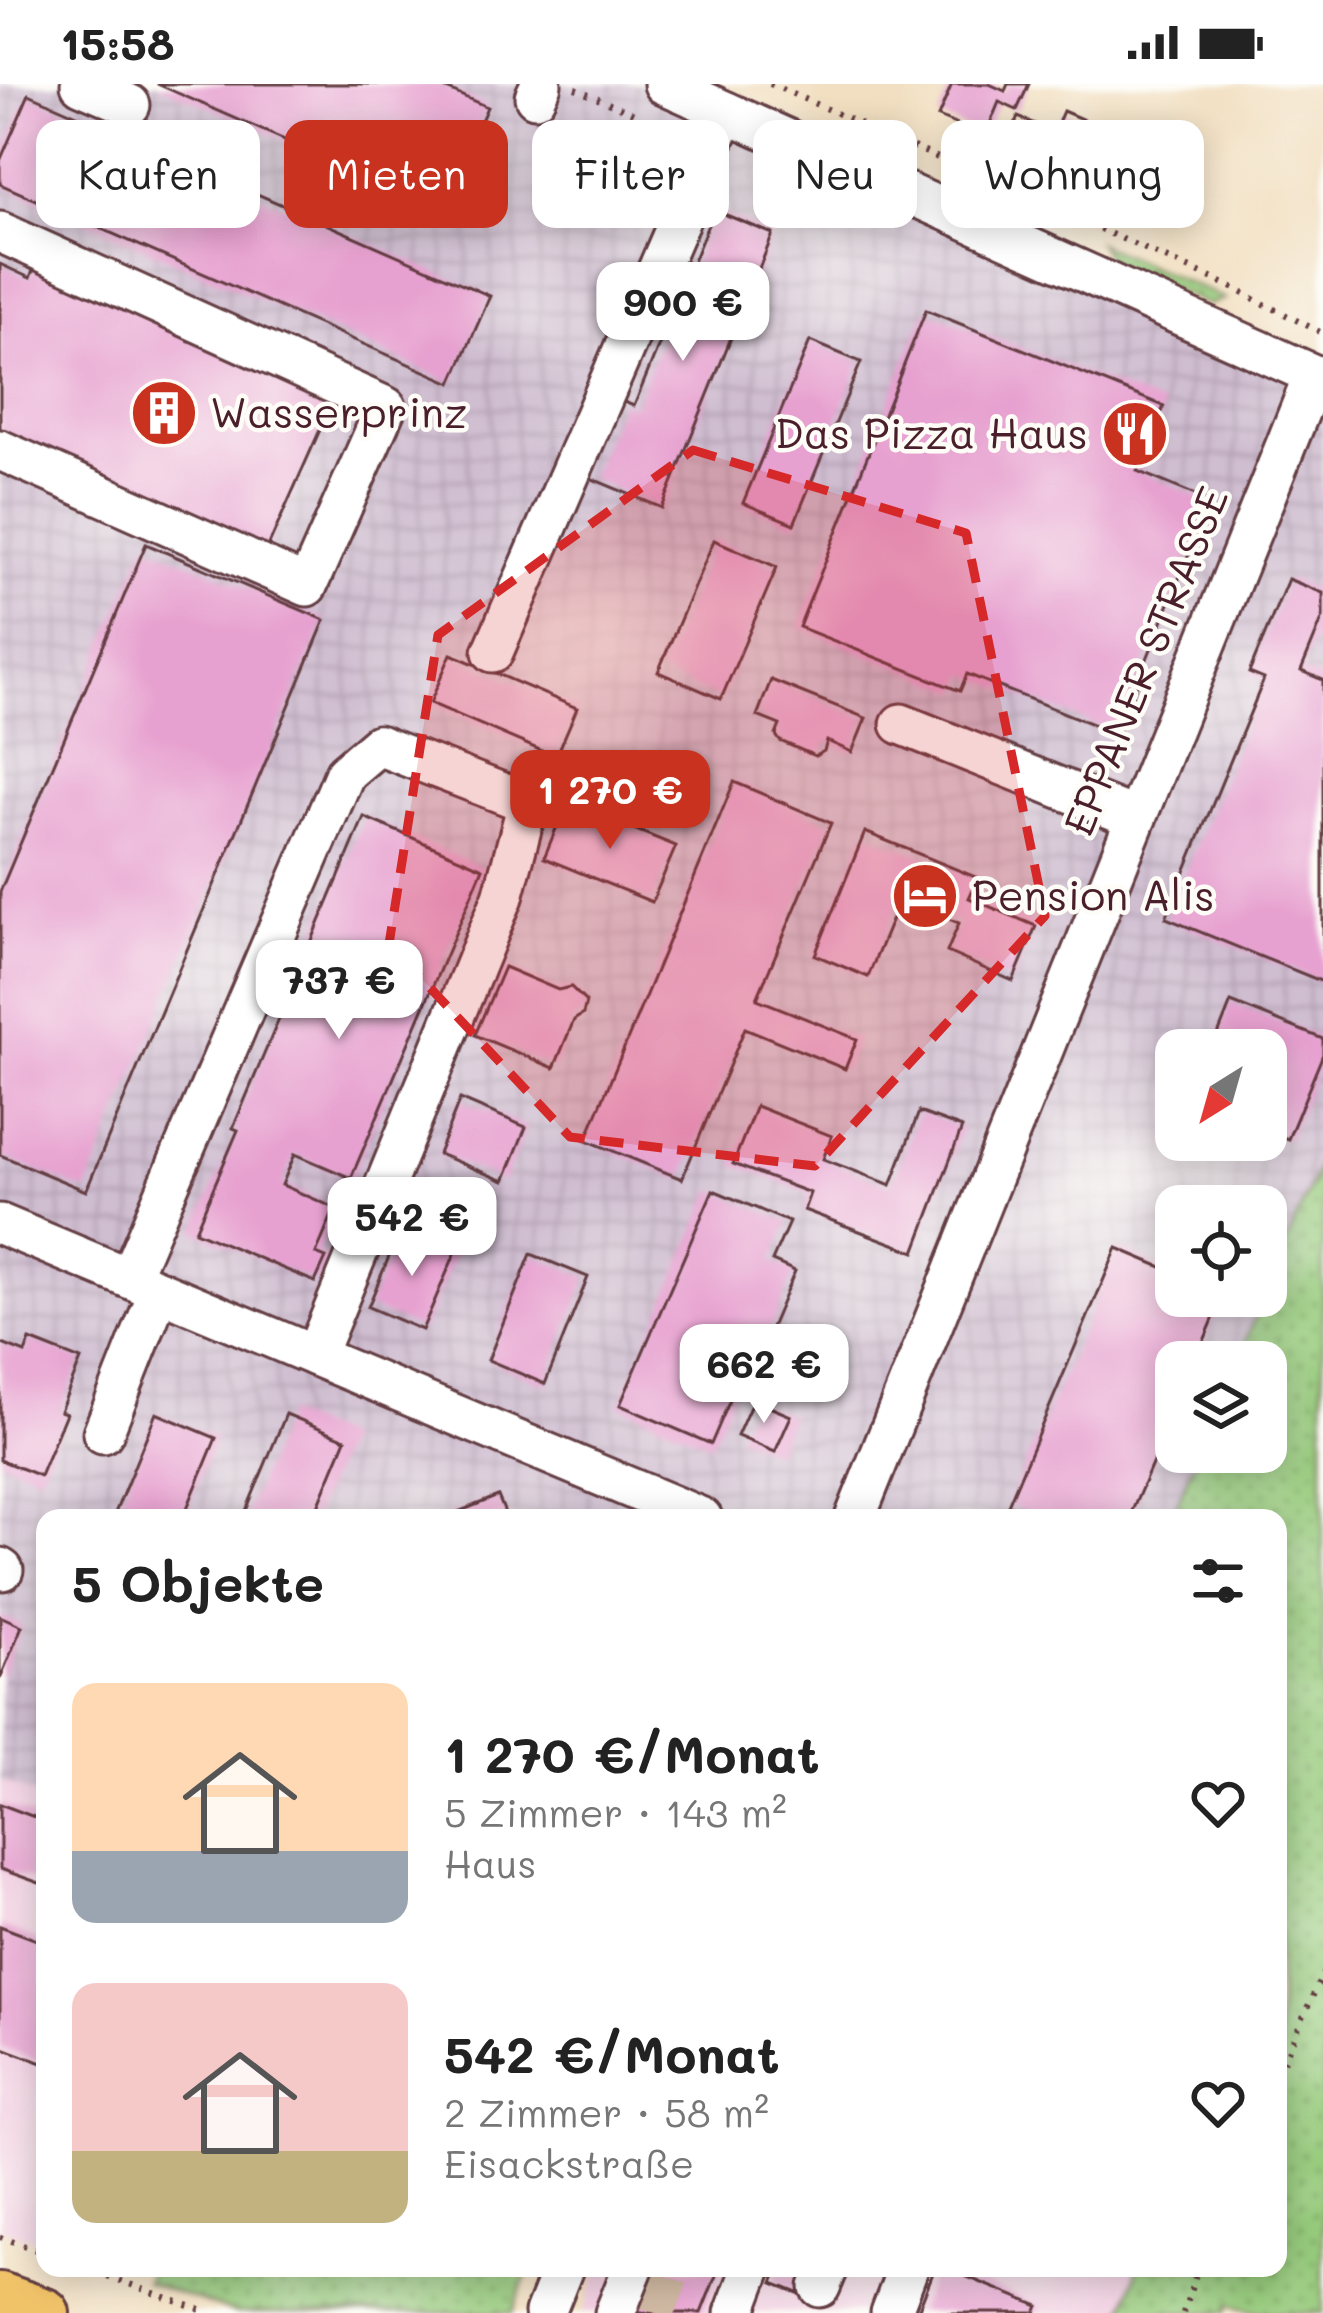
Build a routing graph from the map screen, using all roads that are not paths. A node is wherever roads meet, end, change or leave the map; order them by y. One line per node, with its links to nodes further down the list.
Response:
1 (81, 84): 3 (street)
2 (664, 84): 4 (street)
3 (130, 105)
4 (726, 112): 6 (street); 8 (street)
5 (0, 232): 7 (street)
6 (1318, 377): 10 (street, EPPANER STRASSE)
7 (0, 450)
8 (494, 652)
9 (901, 724): 10 (street)
10 (1135, 818): 16 (street, EPPANER STRASSE)
11 (0, 1224): 12 (street)
12 (144, 1284): 13 (street); 13 (street); 14 (street)
13 (315, 1356): 15 (street)
14 (103, 1433)
15 (681, 1509)
16 (859, 1509)
17 (559, 2277): 21 (street)
18 (629, 2277): 22 (street)
19 (749, 2277): 23 (street)
20 (905, 2277): 24 (street)
21 (545, 2313)
22 (615, 2313)
23 (735, 2313)
24 (891, 2313)

